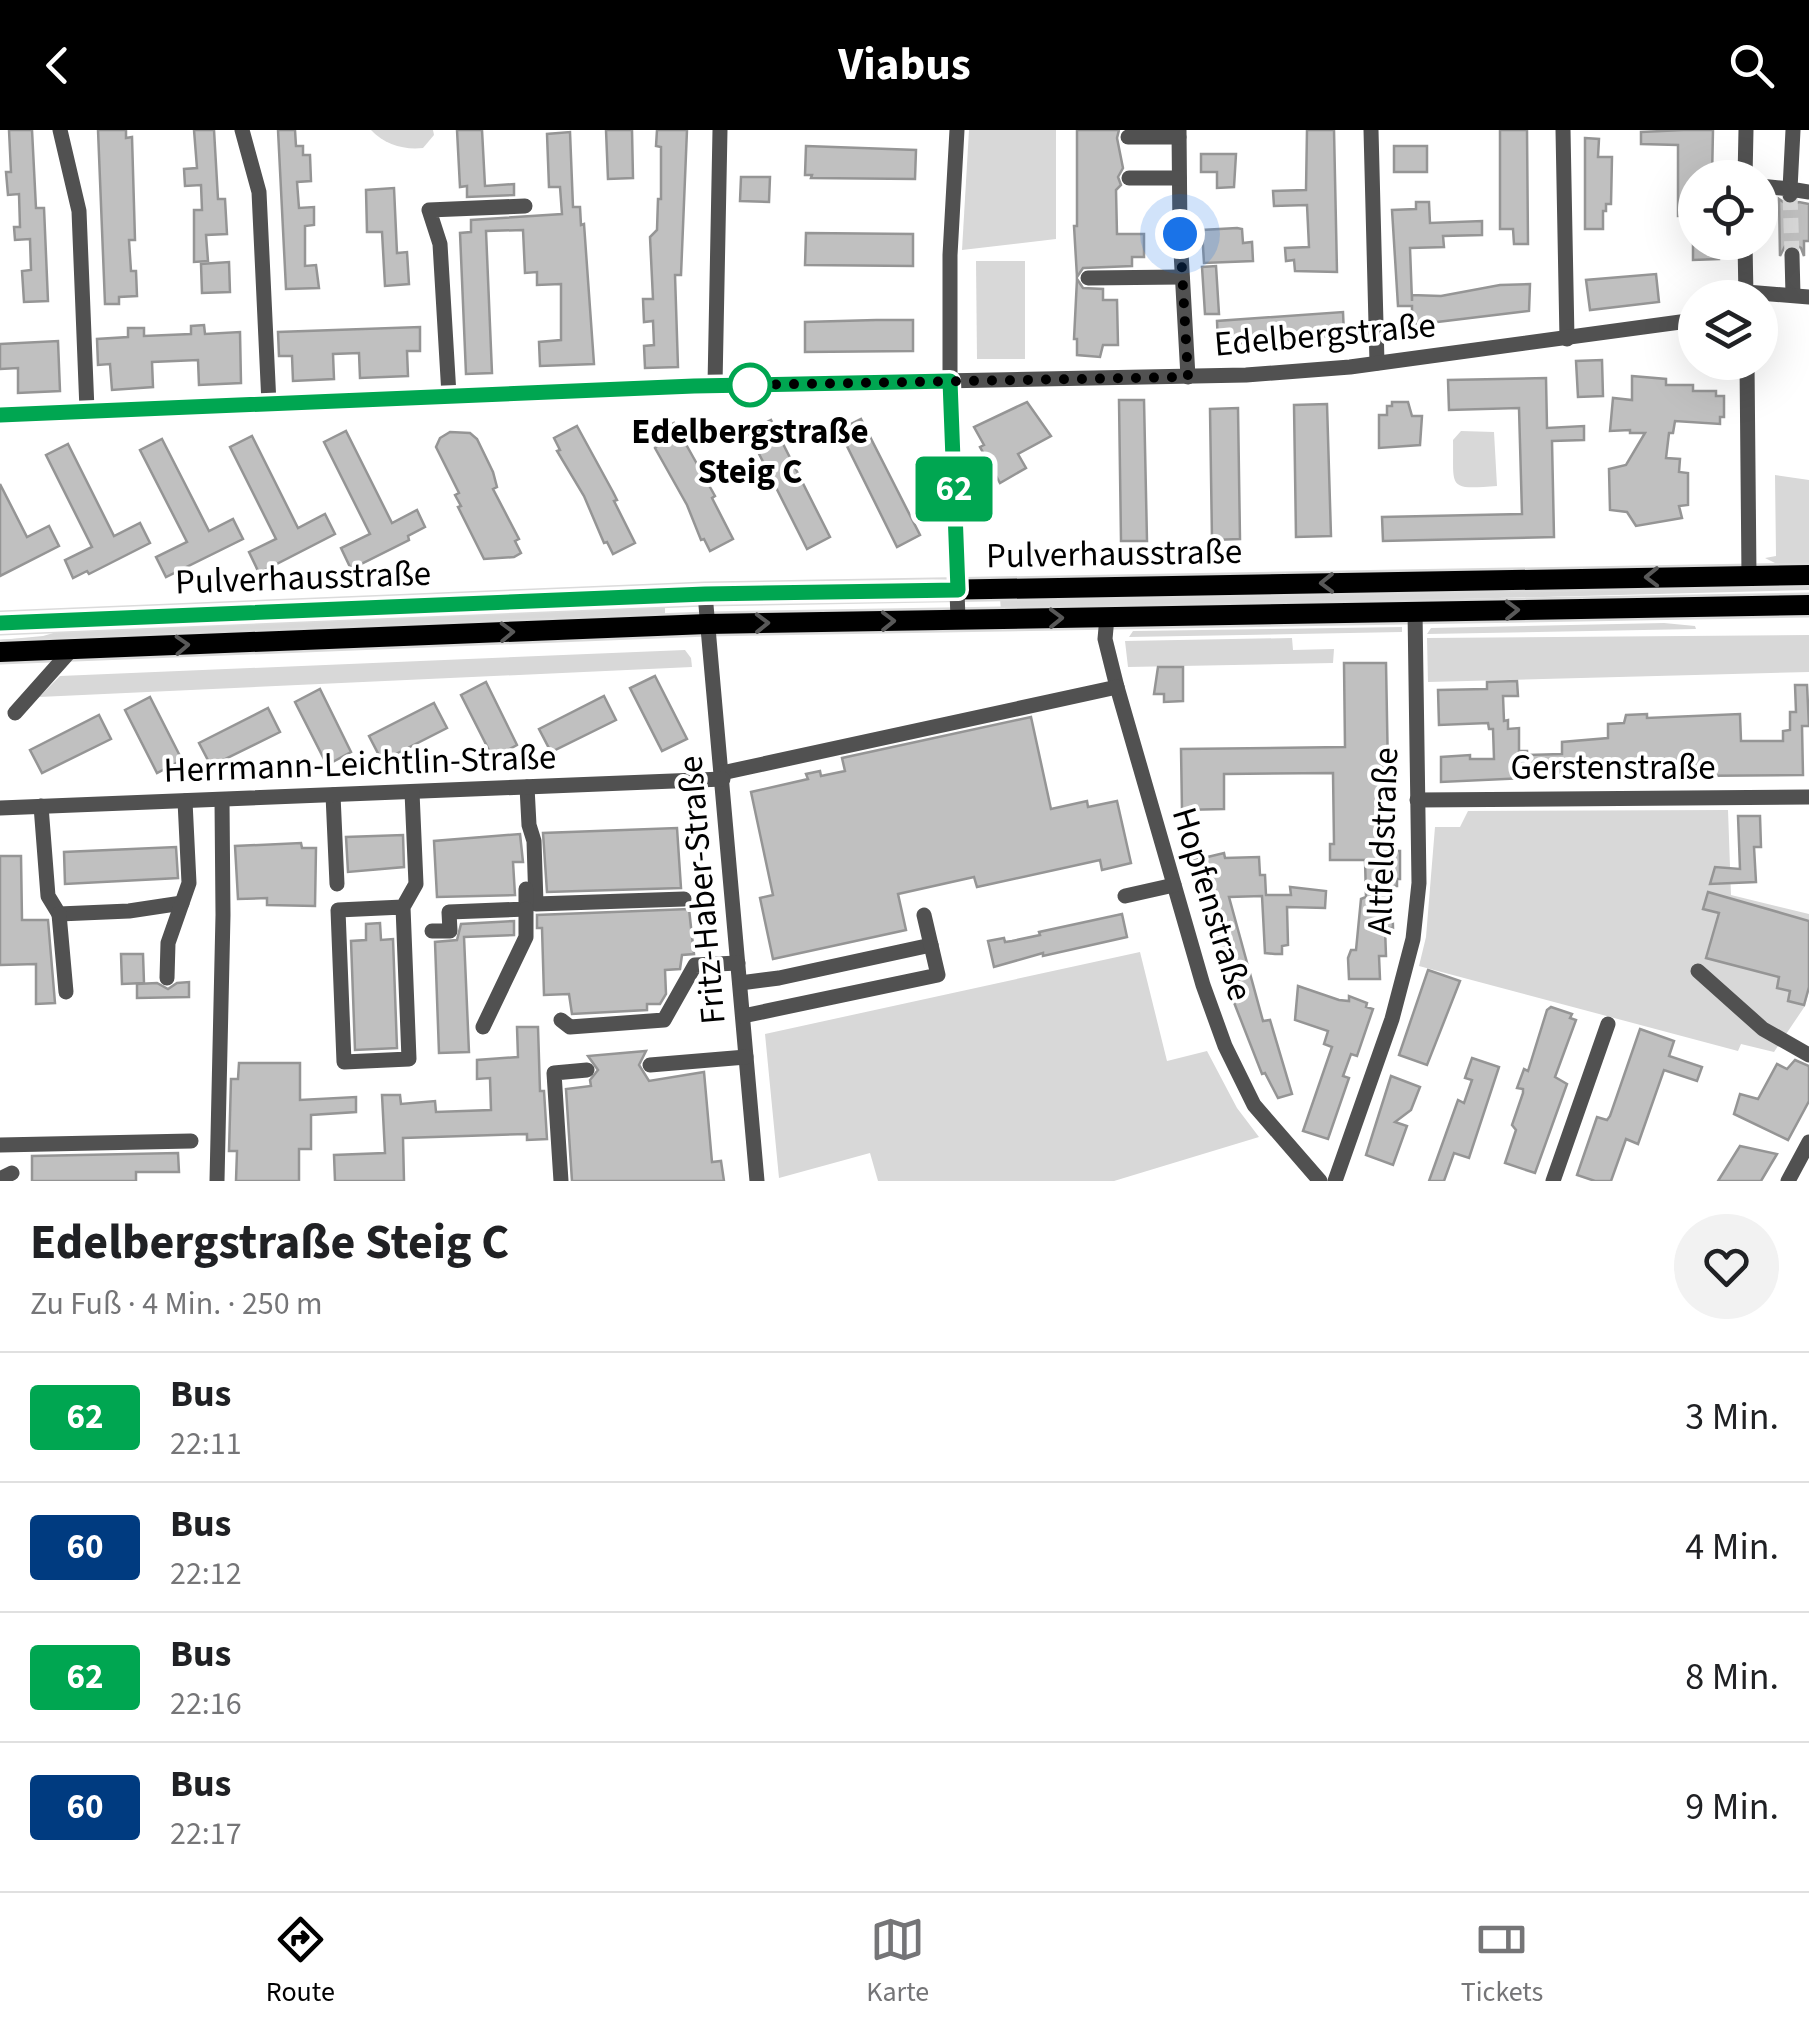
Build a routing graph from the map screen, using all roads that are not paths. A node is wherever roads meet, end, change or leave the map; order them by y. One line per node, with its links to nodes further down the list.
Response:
1 (60, 130): 31 (street)
2 (242, 130): 30 (street)
3 (720, 130): 28 (street)
4 (956, 130): 27 (street)
5 (1371, 130): 24 (street)
6 (1562, 130): 23 (street)
7 (1746, 130): 11 (street)
8 (1793, 130): 15 (street)
9 (1179, 134): 10 (street); 13 (street)
10 (1128, 138)
11 (1745, 160)
12 (1129, 178): 13 (street)
13 (1179, 178): 20 (street)
14 (1778, 190): 15 (street)
15 (1790, 192): 16 (street)
16 (1809, 192)
17 (525, 206): 29 (street)
18 (1792, 256): 21 (street)
19 (1088, 278): 20 (street)
20 (1182, 278): 25 (street)
21 (1801, 296)
22 (1678, 322): 23 (street, Edelbergstraße)
23 (1567, 338): 24 (street, Edelbergstraße)
24 (1377, 363): 25 (street, Edelbergstraße)
25 (1188, 377): 27 (street, Edelbergstraße)
26 (1747, 380): 34 (street)
27 (950, 381): 28 (street, Edelbergstraße); 35 (street)
28 (716, 385): 29 (street, Edelbergstraße)
29 (449, 395): 30 (street, Edelbergstraße)
30 (270, 404): 31 (street, Edelbergstraße)
31 (87, 410): 32 (street, Edelbergstraße)
32 (0, 414)
33 (1809, 575): 34 (main road, Pulverhausstraße)
34 (1749, 576): 35 (main road, Pulverhausstraße, one-way to 35)
35 (958, 590): 36 (main road, Pulverhausstraße); 40 (street)
36 (705, 594): 41 (main road, Pulverhausstraße); 42 (street, Fritz-Haber-Straße)
37 (1809, 605): 38 (main road, Pulverhausstraße, one-way to 37)
38 (1415, 612): 39 (main road, Pulverhausstraße); 53 (street, Altfeldstraße)
39 (1106, 617): 40 (main road, Pulverhausstraße, one-way to 39); 45 (street, Hopfenstraße)
40 (958, 620): 42 (main road, Pulverhausstraße, one-way to 40)
41 (0, 623)
42 (707, 624): 43 (main road, Pulverhausstraße, one-way to 42); 47 (street, Fritz-Haber-Straße)
43 (72, 650): 44 (main road, Pulverhausstraße); 46 (street)
44 (0, 652)
45 (1118, 687): 47 (street, Herrmann-Leichtlin-Straße); 59 (street, Hopfenstraße)
46 (15, 713)
47 (723, 776): 48 (street, Herrmann-Leichtlin-Straße); 69 (street, Fritz-Haber-Straße)
48 (527, 787): 49 (street, Herrmann-Leichtlin-Straße); 57 (street)
49 (412, 792): 50 (street, Herrmann-Leichtlin-Straße); 63 (street)
50 (333, 795): 52 (street, Herrmann-Leichtlin-Straße); 58 (street)
51 (1809, 797): 53 (street, Gerstenstraße)
52 (222, 800): 54 (street, Herrmann-Leichtlin-Straße); 85 (street)
53 (1417, 800): 89 (street, Altfeldstraße)
54 (185, 801): 55 (street, Herrmann-Leichtlin-Straße); 62 (street)
55 (42, 806): 56 (street, Herrmann-Leichtlin-Straße); 65 (street)
56 (0, 808)
57 (528, 825): 61 (street); 64 (street)
58 (337, 884)
59 (1174, 885): 60 (street); 88 (street, Hopfenstraße)
60 (1125, 896)
61 (684, 899)
62 (182, 903): 65 (street); 71 (street)
63 (403, 907): 63 (street)
64 (526, 909): 67 (street); 77 (street)
65 (59, 914): 73 (street)
66 (924, 915): 68 (street)
67 (432, 931)
68 (931, 945): 72 (street); 74 (street)
69 (738, 962): 72 (street, Fritz-Haber-Straße); 75 (street)
70 (1698, 971): 78 (street)
71 (167, 978)
72 (740, 982): 74 (street, Fritz-Haber-Straße)
73 (66, 992)
74 (743, 1016): 79 (street, Fritz-Haber-Straße)
75 (561, 1020)
76 (1608, 1024): 90 (street)
77 (483, 1027)
78 (1809, 1055)
79 (746, 1057): 80 (street); 87 (street, Fritz-Haber-Straße)
80 (650, 1065)
81 (588, 1070): 86 (street)
82 (191, 1140): 84 (street)
83 (1809, 1142): 91 (street)
84 (0, 1145)
85 (217, 1181)
86 (561, 1181)
87 (756, 1181)
88 (1320, 1181)
89 (1335, 1181)
90 (1553, 1181)
91 (1788, 1181)

